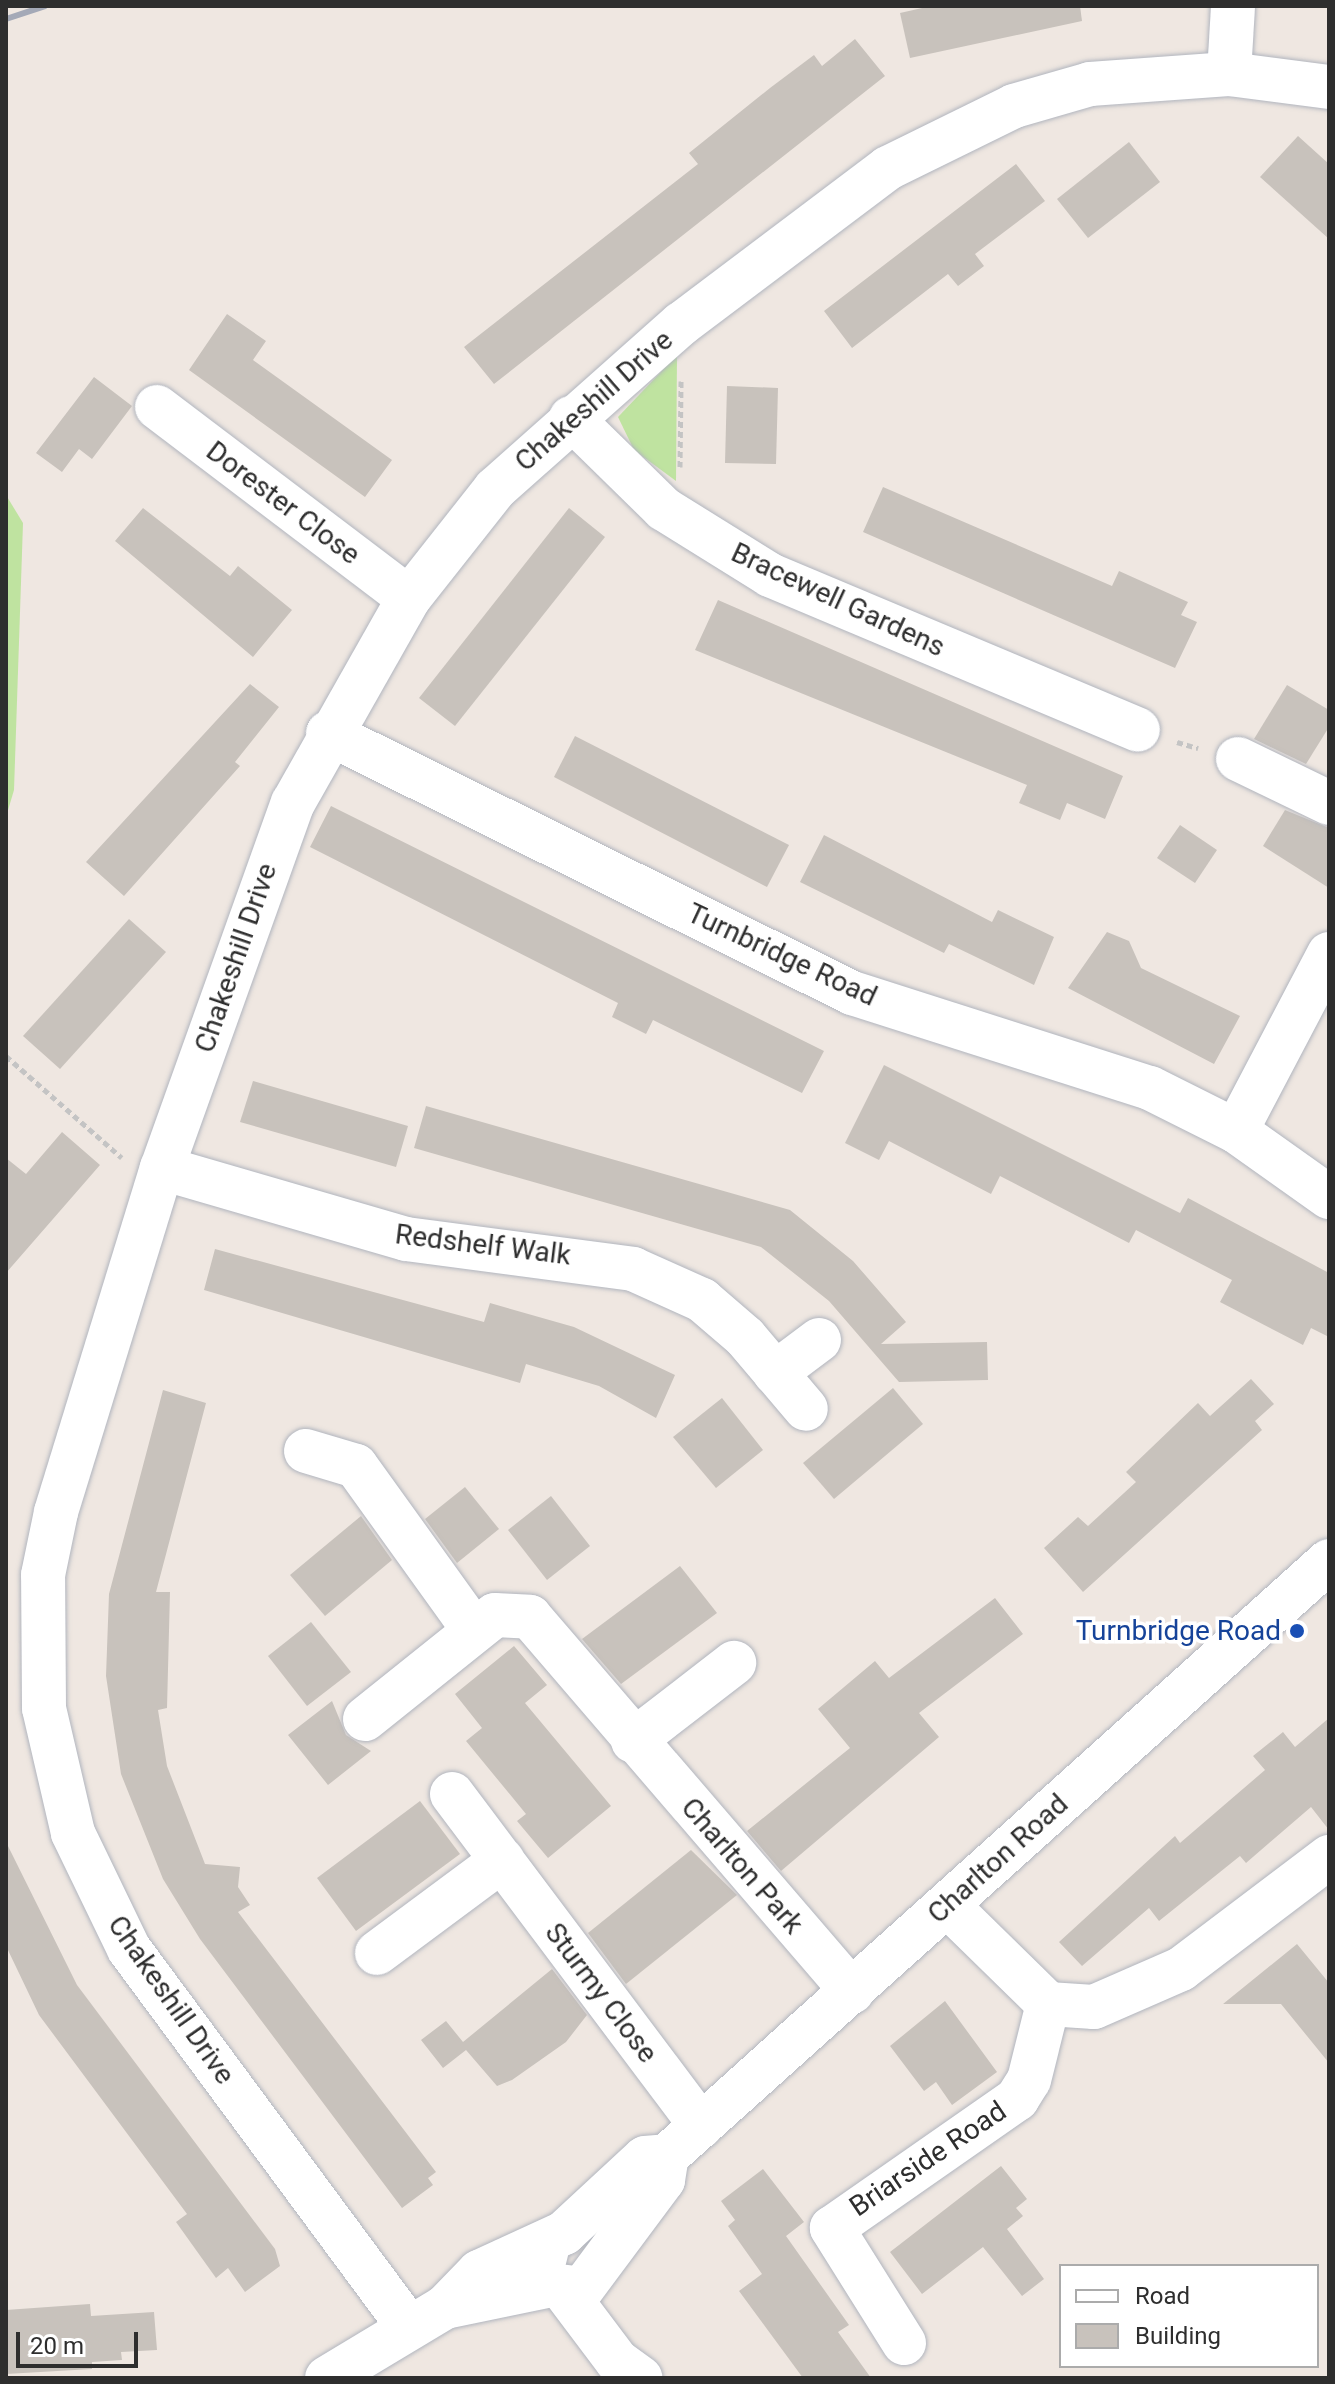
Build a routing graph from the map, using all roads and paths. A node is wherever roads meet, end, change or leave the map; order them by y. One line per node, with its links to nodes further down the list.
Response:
1 (1233, 6): 2 (street)
2 (1229, 74): 3 (street, Chakeshill Drive); 4 (street, Chakeshill Drive)
3 (1329, 87)
4 (681, 324): 6 (street, Chakeshill Drive); 7 (path)
5 (157, 407): 8 (street, Dorester Close)
6 (571, 418): 7 (street, Bracewell Gardens); 8 (street, Chakeshill Drive)
7 (680, 521): 9 (street, Bracewell Gardens)
8 (409, 598): 10 (street, Chakeshill Drive)
9 (1138, 730): 11 (path)
10 (328, 733): 15 (street, Turnbridge Road); 16 (street, Chakeshill Drive)
11 (1238, 759): 12 (street)
12 (1329, 803)
13 (1329, 954): 15 (street)
14 (6, 1056): 16 (path)
15 (1236, 1131): 17 (street, Turnbridge Road)
16 (159, 1178): 19 (street, Redshelf Walk); 25 (street, Chakeshill Drive)
17 (1329, 1197)
18 (819, 1340): 19 (street)
19 (775, 1373): 20 (street, Redshelf Walk)
20 (806, 1409)
21 (306, 1451): 23 (street)
22 (1329, 1561): 31 (street, Charlton Road)
23 (473, 1629): 26 (street, Charlton Park); 27 (street, Charlton Park)
24 (734, 1663): 27 (street)
25 (25, 1711): 39 (street, Chakeshill Drive)
26 (365, 1719)
27 (633, 1741): 33 (street, Charlton Park)
28 (452, 1794): 29 (street, Sturmy Close)
29 (502, 1860): 32 (street); 35 (street, Sturmy Close)
30 (1323, 1874): 34 (street)
31 (947, 1905): 33 (street, Charlton Road); 34 (street)
32 (377, 1953)
33 (852, 1991): 35 (street, Charlton Road)
34 (1048, 2004): 40 (street, Briarside Road)
35 (701, 2126): 36 (street, Charlton Road)
36 (667, 2156): 37 (street, Charlton Road); 38 (street, Charlton Road)
37 (556, 2237): 38 (street); 39 (street, Charlton Road)
38 (578, 2279): 39 (street, Charlton Road); 41 (street)
39 (427, 2316): 42 (street, Charlton Road)
40 (904, 2343)
41 (638, 2375)
42 (327, 2378)

